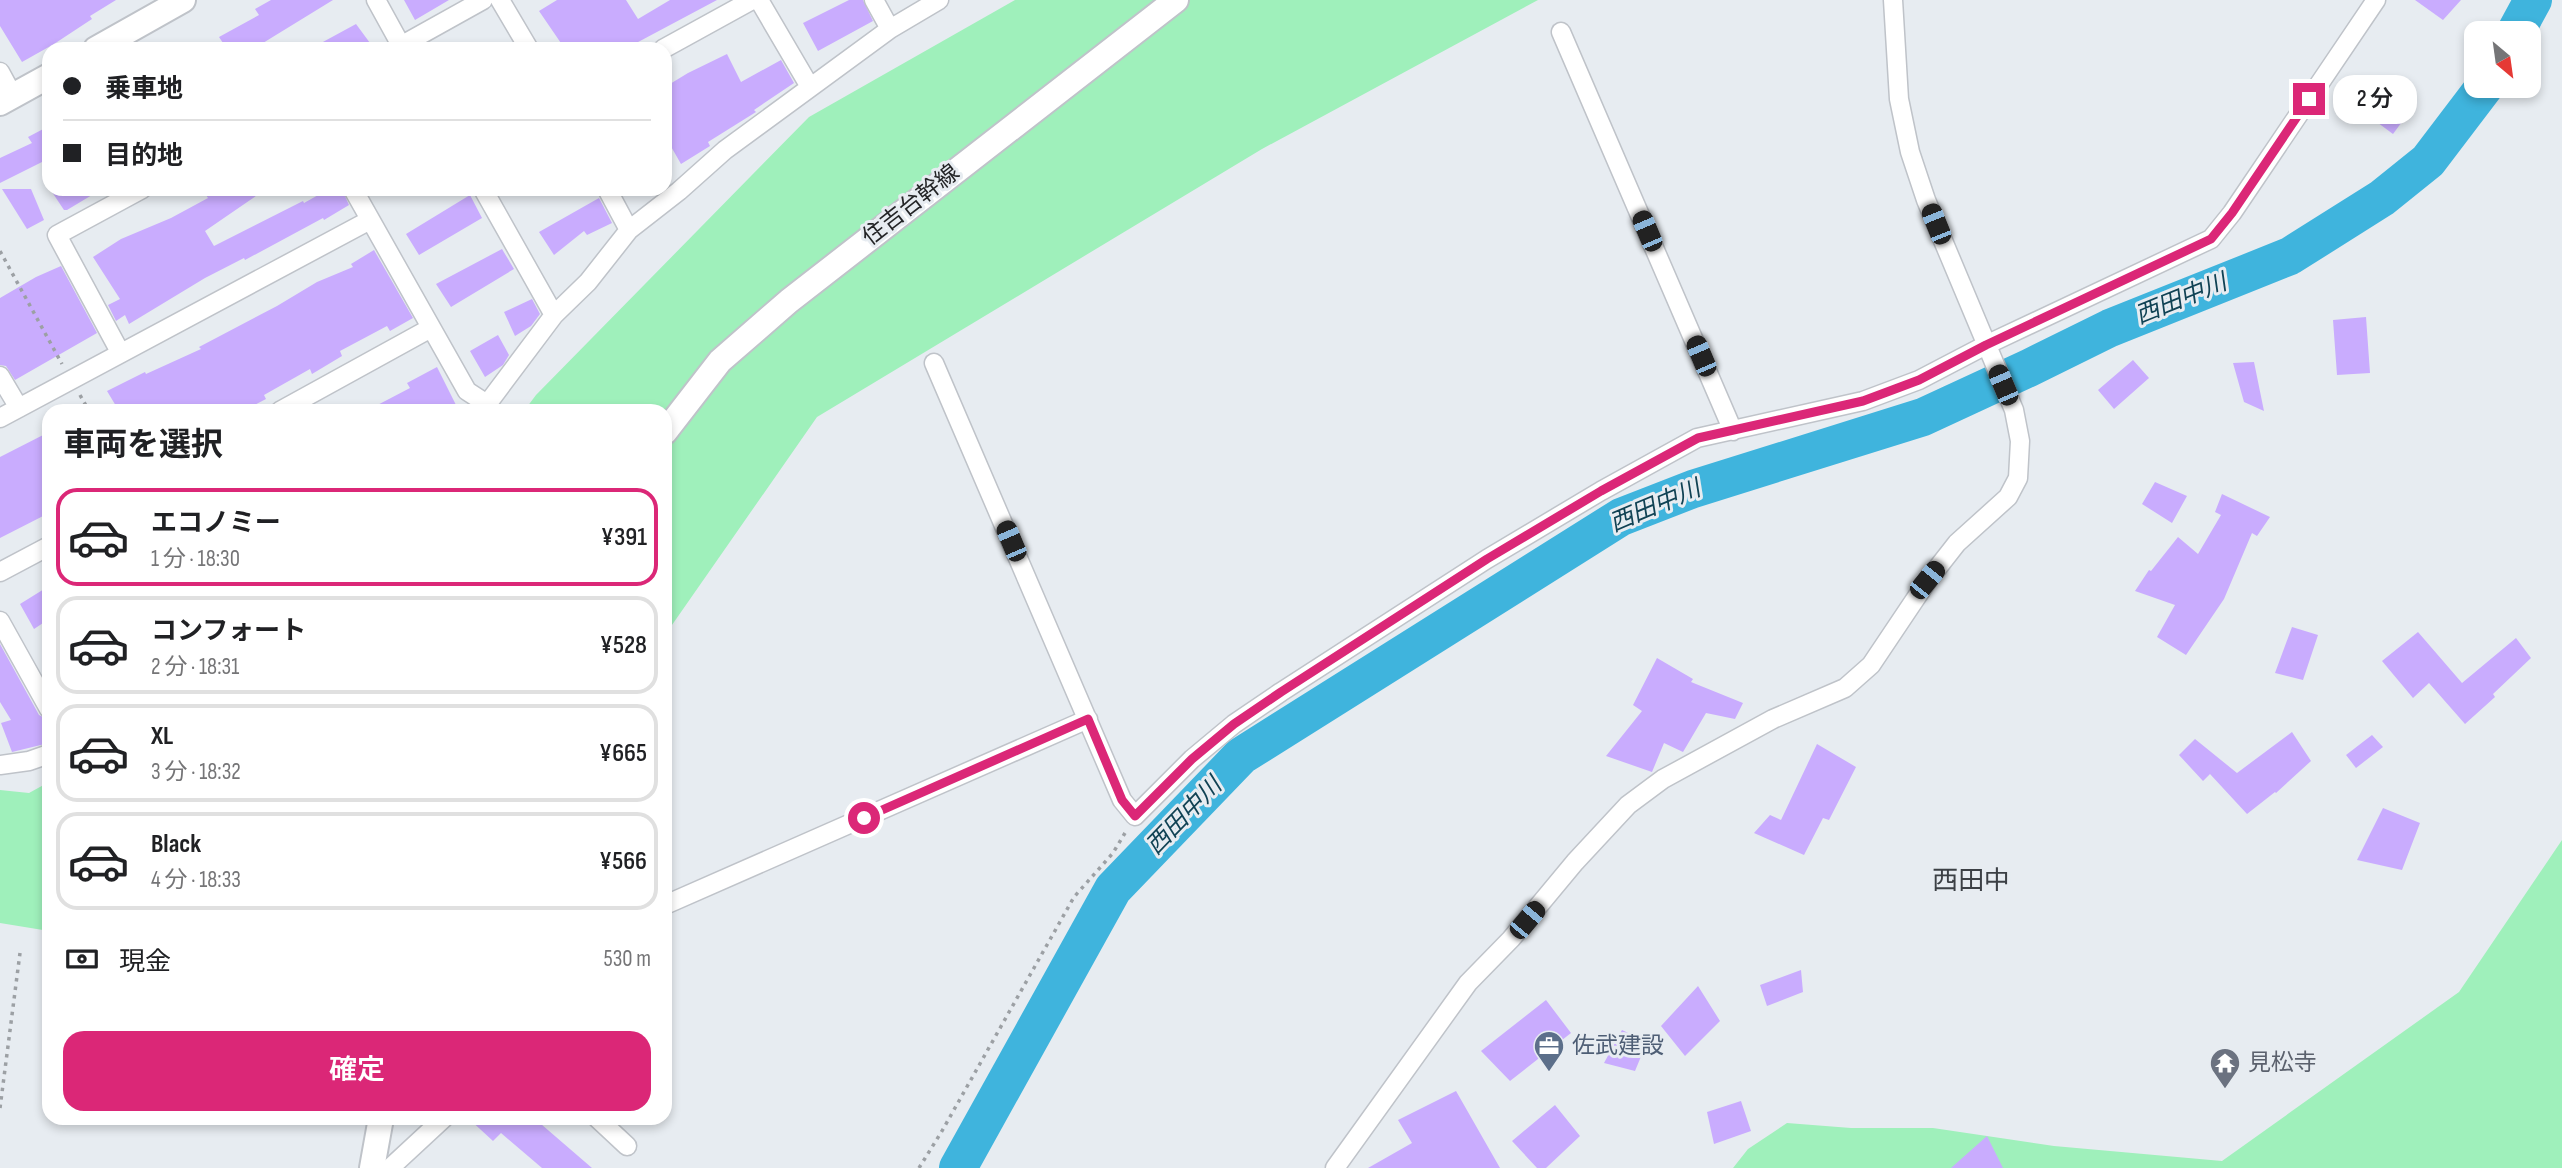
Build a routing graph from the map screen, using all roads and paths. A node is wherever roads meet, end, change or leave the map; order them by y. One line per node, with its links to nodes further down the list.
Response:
1 (183, 0): 14 (street)
2 (376, 0): 15 (street)
3 (483, 0): 16 (street)
4 (500, 0): 17 (street)
5 (752, 0): 18 (street)
6 (759, 0): 21 (street)
7 (874, 0): 12 (street)
8 (939, 0): 12 (street)
9 (1176, 0): 45 (street, 住吉台幹線)
10 (1893, 0): 35 (street)
11 (2376, 0): 35 (street)
12 (890, 29): 21 (street)
13 (1561, 32): 46 (street)
14 (108, 42)
15 (397, 42)
16 (410, 42)
17 (525, 42)
18 (672, 44)
19 (0, 72): 22 (street)
20 (42, 80): 22 (street)
21 (810, 87): 23 (street)
22 (7, 100)
23 (672, 194)
24 (129, 196): 34 (street)
25 (357, 196): 29 (street)
26 (486, 196): 32 (street)
27 (611, 196): 30 (street)
28 (670, 196): 30 (street)
29 (370, 220): 33 (street); 34 (street)
30 (629, 230): 32 (street)
31 (0, 251): 38 (path)
32 (554, 315): 42 (street)
33 (429, 329): 40 (street); 41 (street)
34 (120, 352): 38 (street)
35 (1989, 352): 46 (street); 65 (street)
36 (934, 363): 51 (street)
37 (0, 376): 43 (street)
38 (71, 379): 39 (path); 43 (street)
39 (85, 404)
40 (293, 404)
41 (482, 404)
42 (487, 404)
43 (19, 408): 44 (street)
44 (0, 418)
45 (672, 423)
46 (1733, 431): 54 (street)
47 (42, 550): 48 (street)
48 (0, 572)
49 (0, 621): 50 (street)
50 (42, 696)
51 (1088, 719): 54 (street); 55 (street)
52 (42, 756): 53 (street)
53 (0, 765)
54 (1135, 816): 64 (path)
55 (672, 902)
56 (20, 953): 57 (path)
57 (0, 1108)
58 (380, 1125): 62 (street)
59 (436, 1125): 63 (street)
60 (604, 1125): 61 (street)
61 (627, 1146)
62 (372, 1168)
63 (390, 1168)
64 (919, 1168)
65 (1335, 1168)

